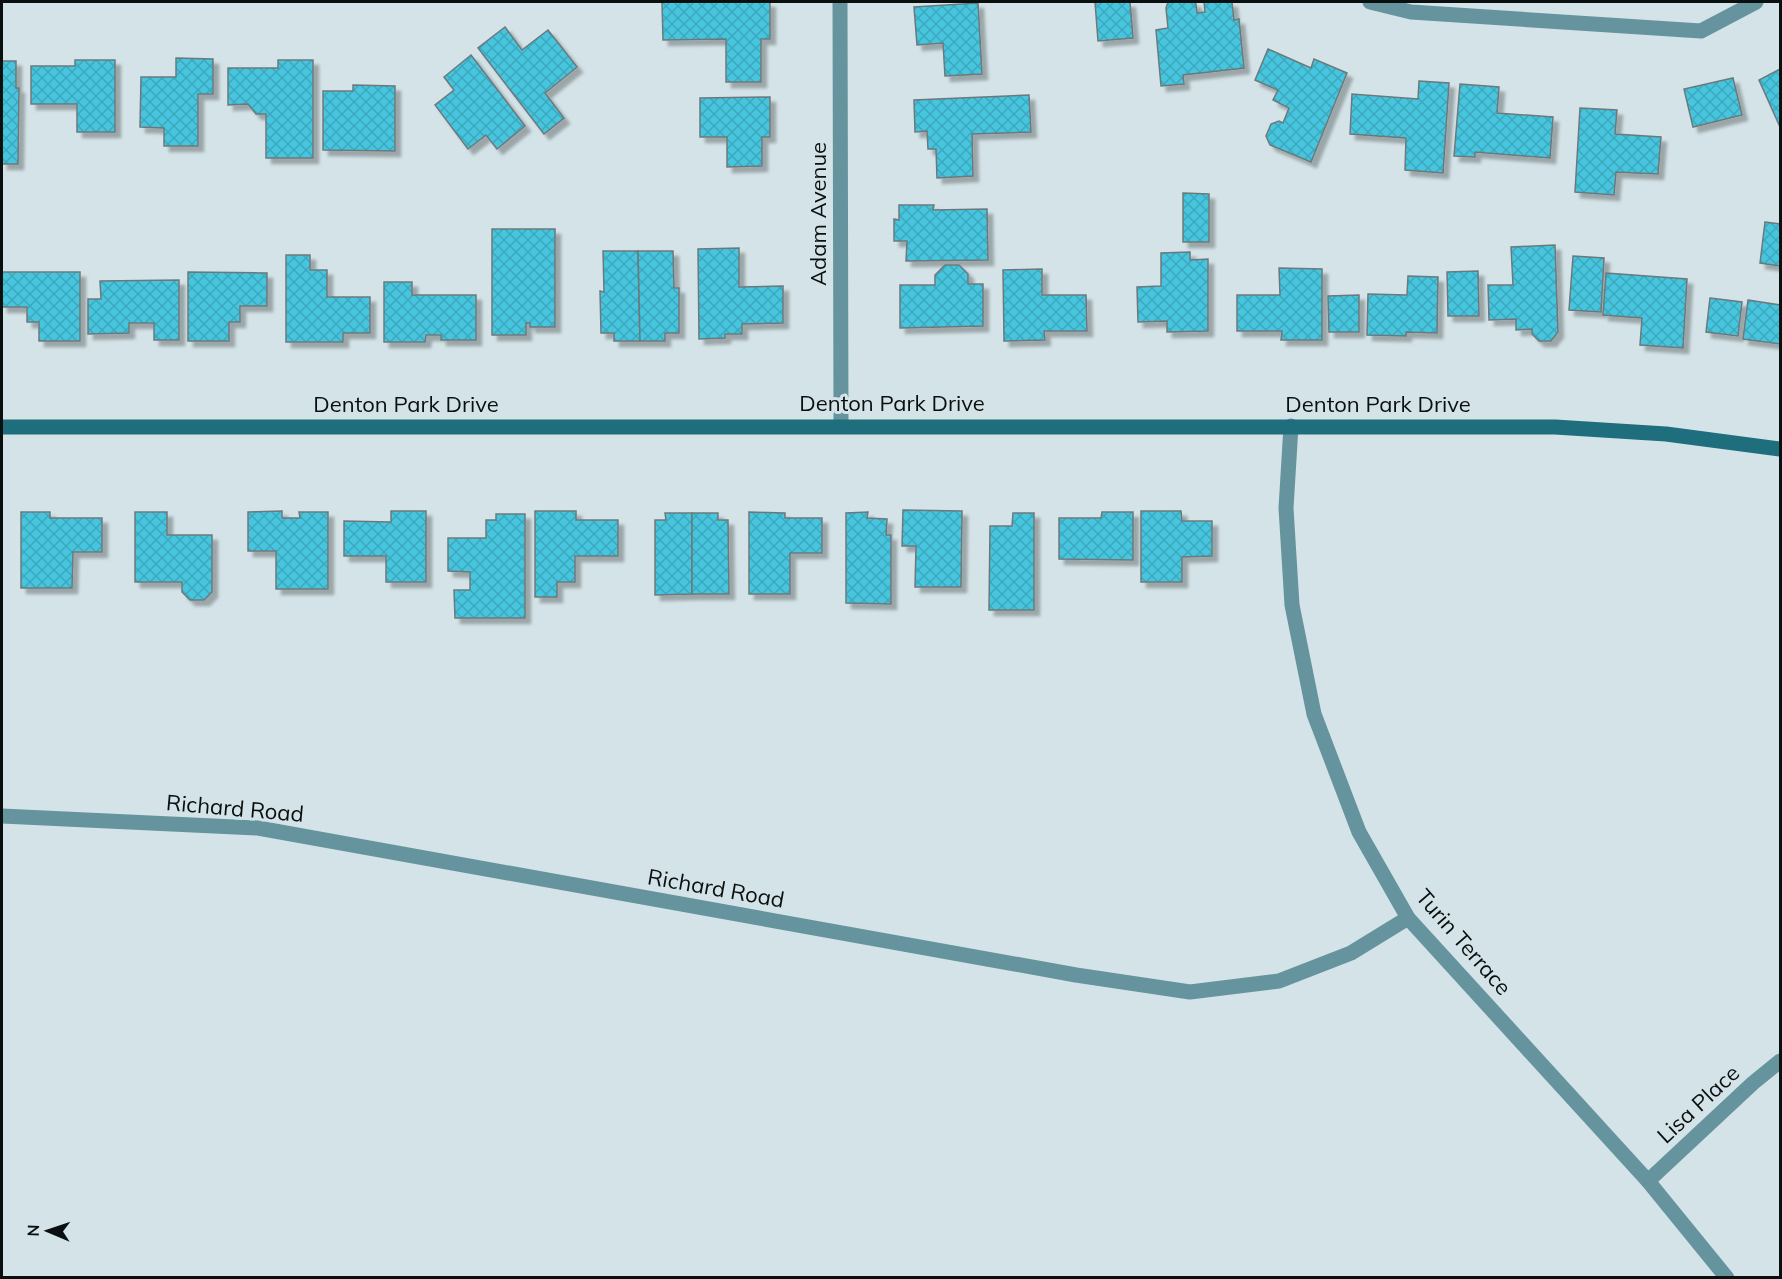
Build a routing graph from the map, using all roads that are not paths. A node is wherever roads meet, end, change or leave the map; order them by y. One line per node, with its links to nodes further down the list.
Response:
1 (840, 2): 4 (street, Adam Avenue)
2 (1370, 2): 3 (street)
3 (1756, 2)
4 (841, 426): 5 (main road, Denton Park Drive); 6 (main road, Denton Park Drive)
5 (1292, 426): 7 (main road, Denton Park Drive); 9 (street, Turin Terrace)
6 (2, 427)
7 (1780, 449)
8 (2, 816): 9 (street, Richard Road)
9 (1408, 918): 11 (street, Turin Terrace)
10 (1780, 1060): 11 (street, Lisa Place)
11 (1648, 1182): 12 (street, Turin Terrace)
12 (1727, 1278)

